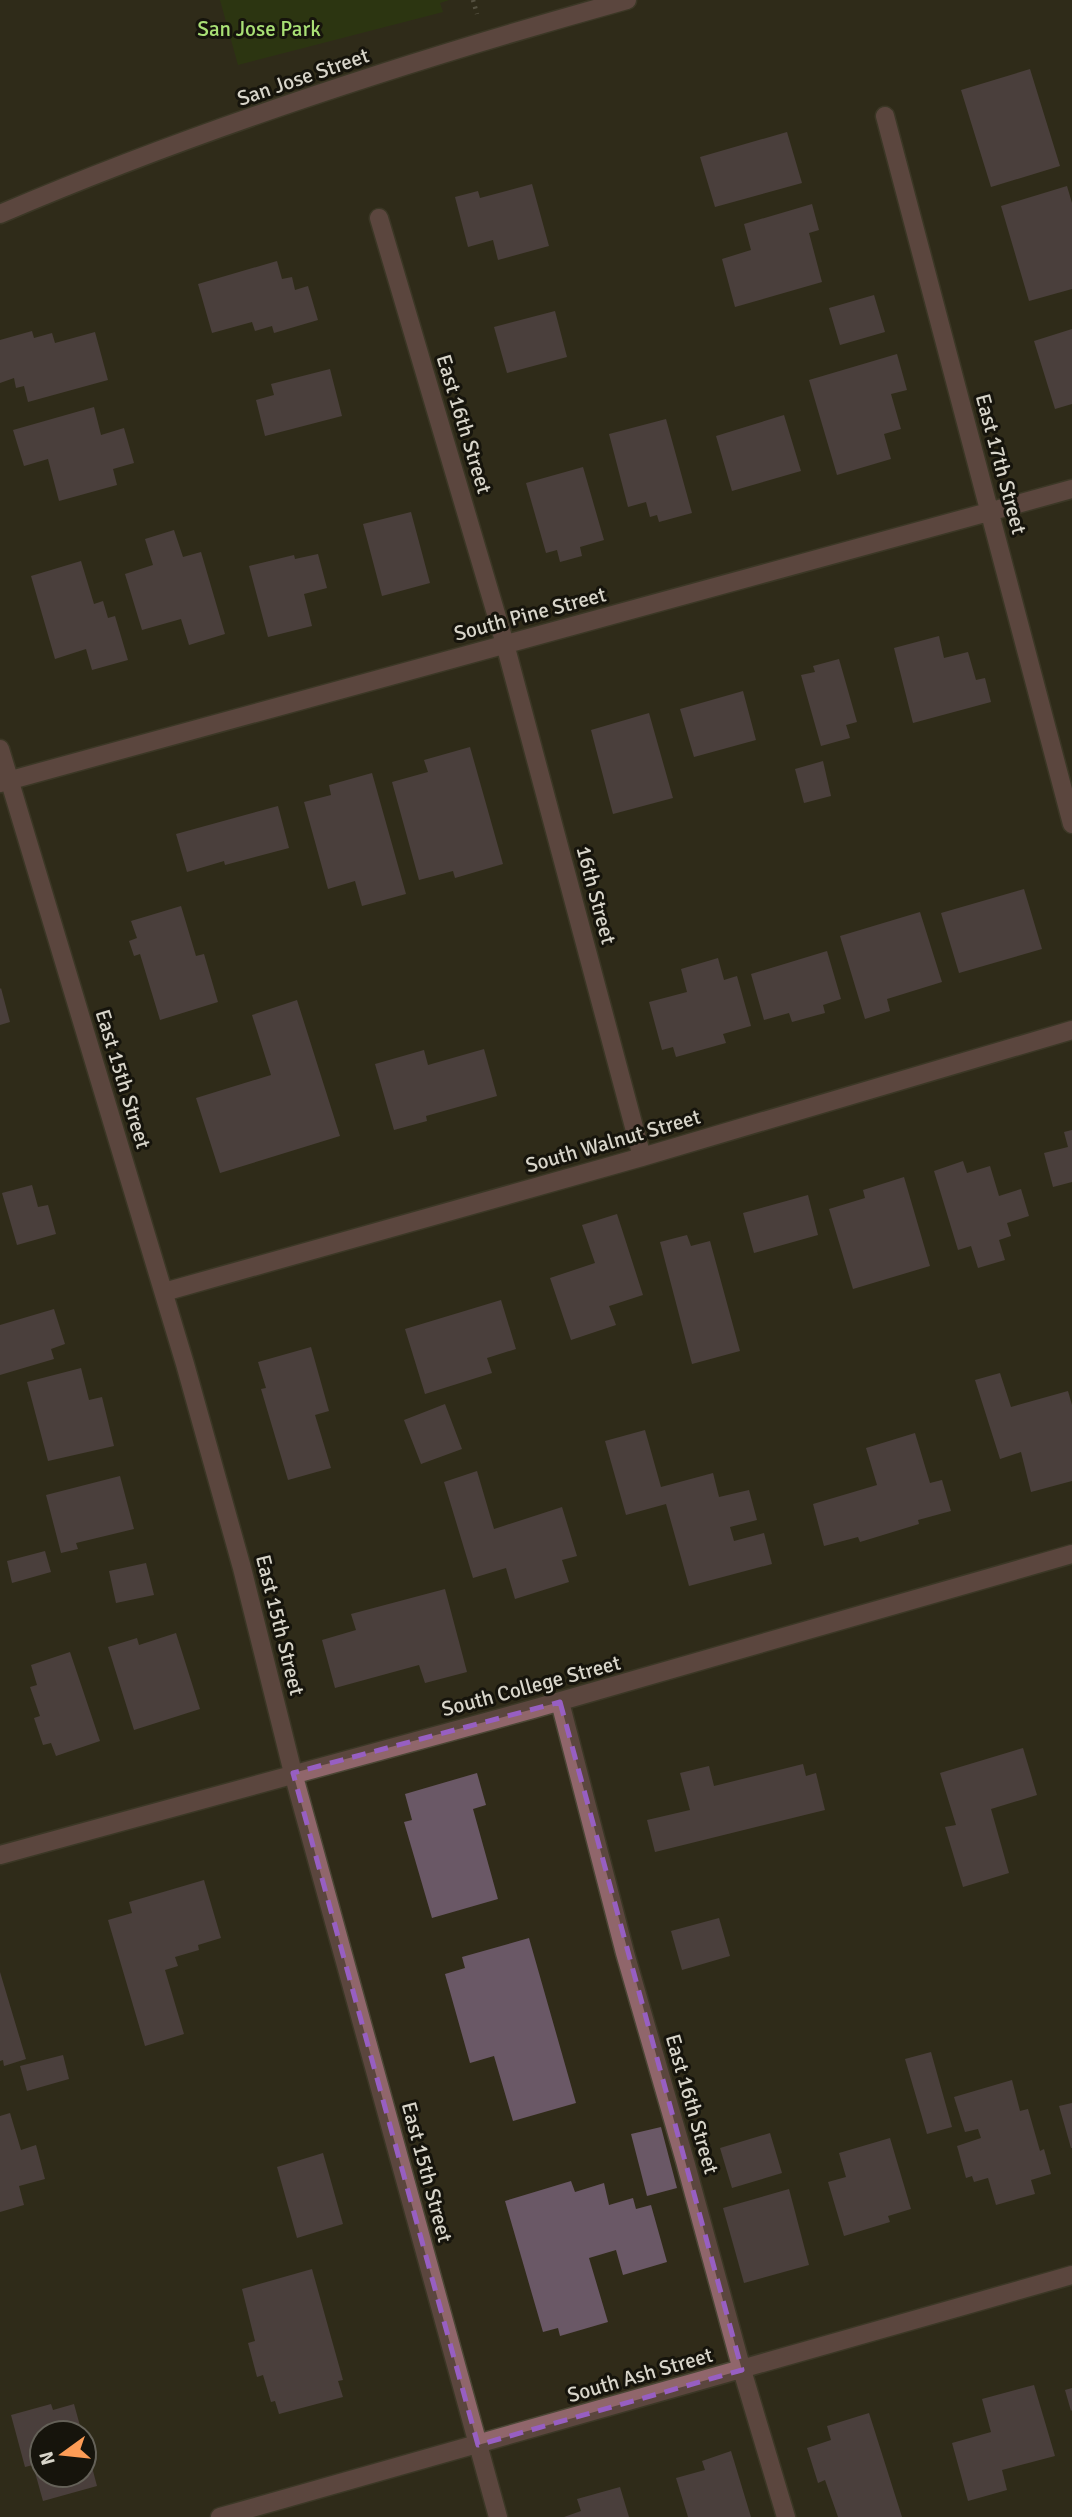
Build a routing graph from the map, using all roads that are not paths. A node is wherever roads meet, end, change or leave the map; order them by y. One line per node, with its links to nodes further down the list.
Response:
1 (627, 0): 3 (street, San Jose Street)
2 (885, 116): 6 (street, East 17th Street)
3 (0, 214)
4 (379, 218): 7 (street, East 16th Street)
5 (1072, 489): 6 (street, South Pine Street)
6 (991, 512): 7 (street, South Pine Street); 10 (street, East 17th Street)
7 (505, 644): 9 (street, South Pine Street); 12 (street, 16th Street)
8 (0, 749): 9 (street, East 15th Street)
9 (4, 782): 13 (street, East 15th Street)
10 (1072, 824)
11 (1072, 1030): 12 (street, South Walnut Street)
12 (642, 1157): 13 (street, South Walnut Street)
13 (164, 1292): 16 (street, East 15th Street)
14 (1072, 1554): 15 (street, South College Street)
15 (559, 1702): 16 (street, South College Street); 19 (street, East 16th Street)
16 (293, 1773): 17 (street, South College Street); 20 (street, East 15th Street)
17 (0, 1855)
18 (1072, 2275): 19 (street, South Ash Street)
19 (742, 2370): 20 (street, South Ash Street); 23 (street, East 16th Street)
20 (478, 2445): 21 (street, South Ash Street); 22 (street, East 15th Street)
21 (220, 2517)
22 (498, 2517)
23 (786, 2517)

